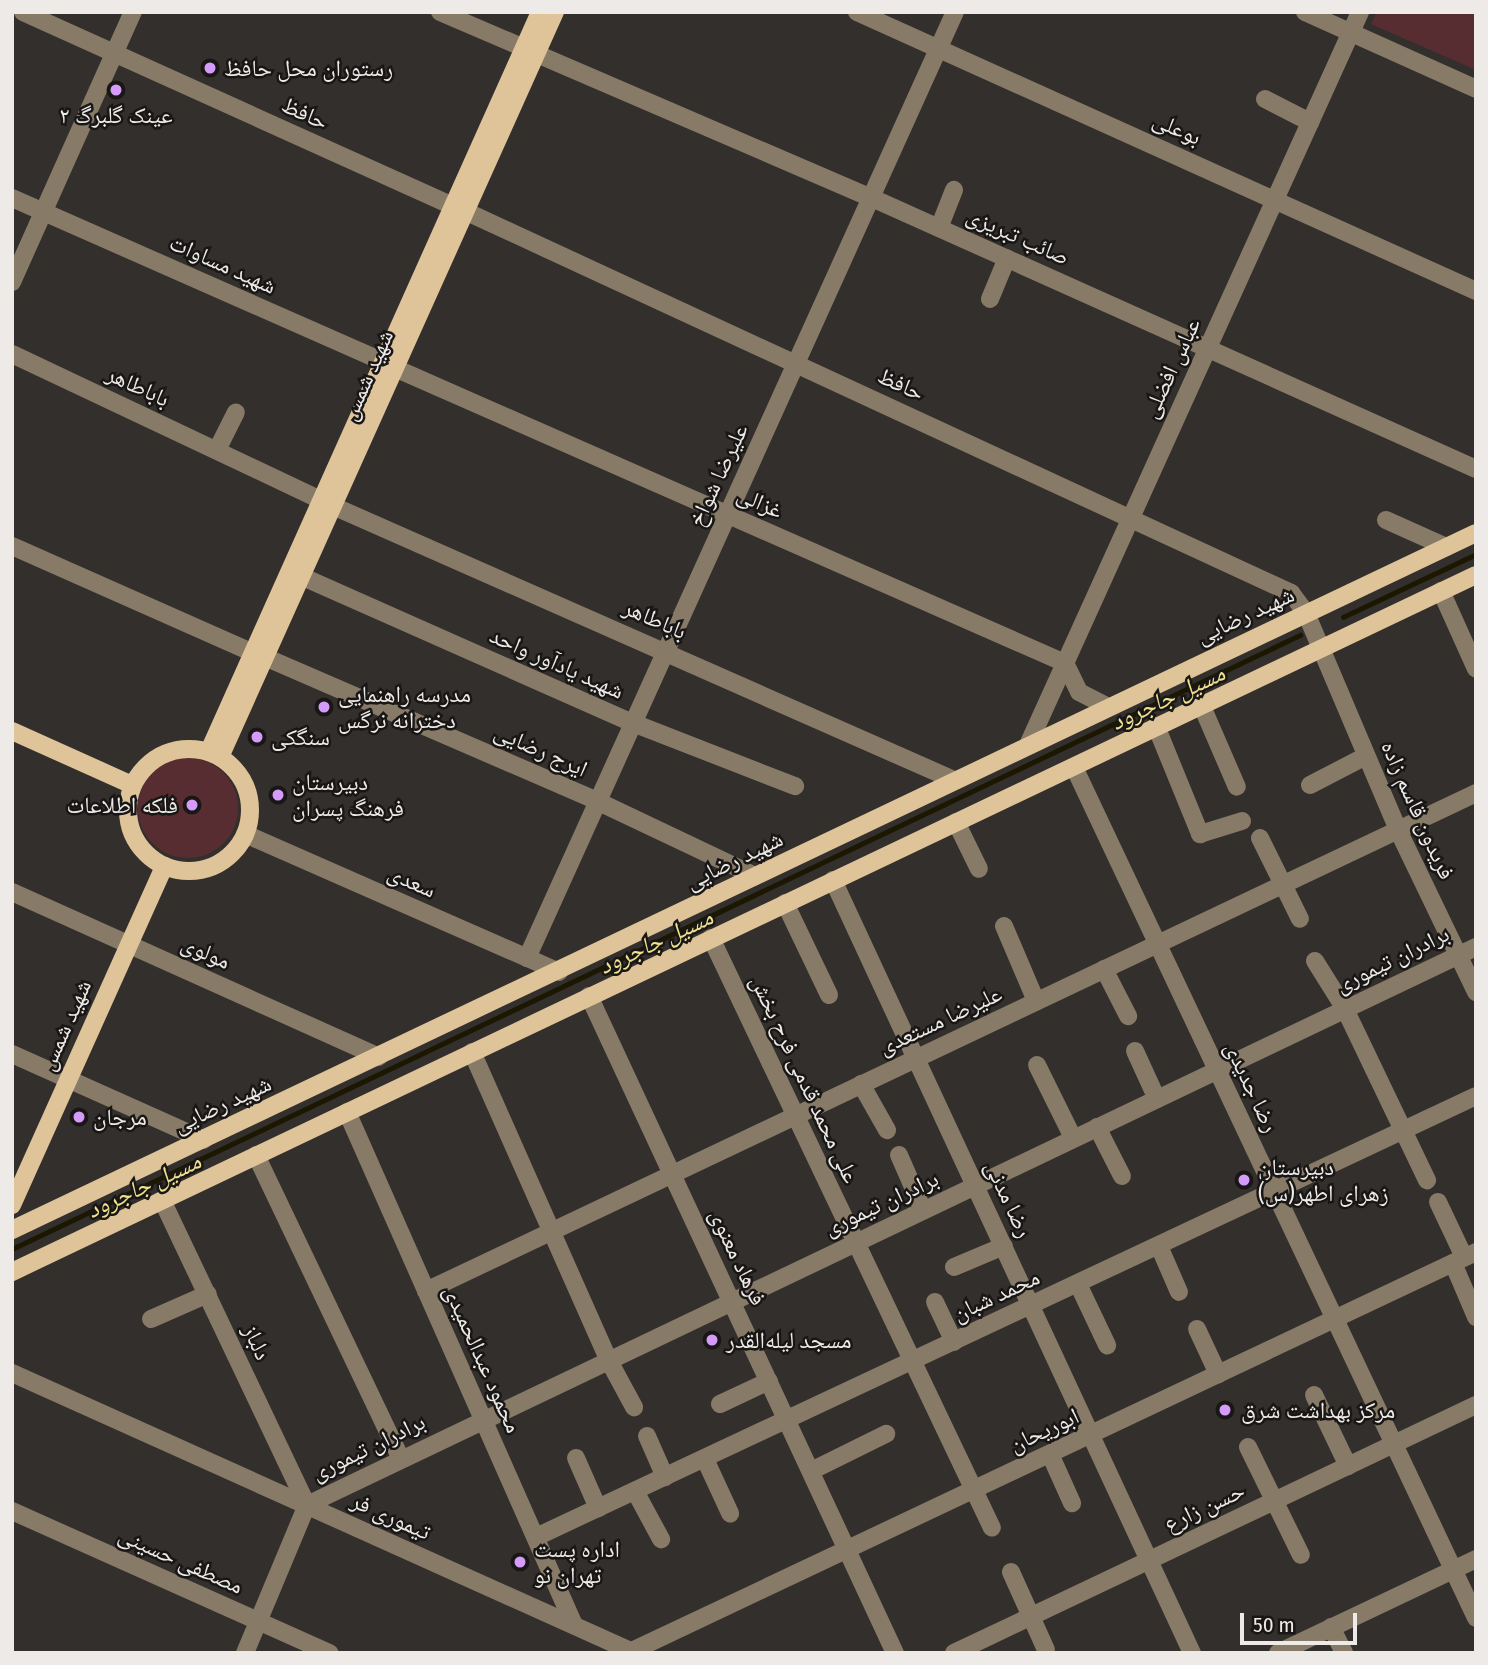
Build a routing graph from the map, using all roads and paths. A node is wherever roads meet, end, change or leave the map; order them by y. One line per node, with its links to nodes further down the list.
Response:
1 (23, 12): 13 (street, حافظ)
2 (133, 12): 13 (street)
3 (440, 12): 12 (street, صائب تبریزی)
4 (540, 12): 12 (main road, شهید شمس)
5 (555, 12): 12 (main road, شهید شمس)
6 (857, 12): 11 (street, بوعلی)
7 (955, 12): 11 (street, علیرضا شواخ)
8 (1305, 12): 10 (street)
9 (1360, 12): 10 (street, عباس افضلی)
10 (1350, 33): 14 (street); 16 (street, عباس افضلی)
11 (940, 47): 19 (street, علیرضا شواخ); 20 (street, بوعلی)
12 (531, 51): 19 (street, صائب تبریزی); 21 (main road, شهید شمس)
13 (114, 53): 21 (street, حافظ); 22 (street)
14 (1476, 89)
15 (1265, 99): 16 (street)
16 (1310, 122): 20 (street, عباس افضلی)
17 (954, 190): 23 (street)
18 (12, 198): 22 (street)
19 (872, 198): 23 (street, صائب تبریزی); 30 (street, علیرضا شواخ)
20 (1275, 199): 26 (street, بوعلی); 28 (street, عباس افضلی)
21 (459, 209): 30 (street, حافظ); 31 (main road, شهید شمس)
22 (44, 212): 25 (street); 31 (street, شهید مساوات)
23 (939, 228): 24 (street, صائب تبریزی)
24 (1007, 258): 27 (street); 28 (street, صائب تبریزی)
25 (12, 282)
26 (1476, 290)
27 (989, 299)
28 (1208, 348): 34 (street, صائب تبریزی); 37 (street, عباس افضلی)
29 (12, 354): 33 (street, باباطاهر)
30 (796, 364): 36 (street, علیرضا شواخ); 37 (street, حافظ)
31 (389, 365): 35 (main road, شهید شمس); 36 (street, غزالی)
32 (236, 412): 33 (street)
33 (217, 450): 35 (street, باباطاهر)
34 (1476, 468)
35 (326, 503): 43 (main road, شهید شمس); 47 (street, باباطاهر); 48 (main road, شهید شمس)
36 (726, 514): 47 (street, علیرضا شواخ); 49 (street, غزالی)
37 (1130, 516): 45 (street, حافظ); 49 (street, عباس افضلی)
38 (1386, 520): 41 (street)
39 (1476, 533): 41 (main road, شهید رضایی)
40 (12, 546): 48 (street, ایرج رضایی)
41 (1446, 547): 45 (main road, شهید رضایی)
42 (1476, 575): 44 (main road)
43 (303, 577): 48 (main road, شهید شمس); 53 (street, شهید یادآور واحد)
44 (1441, 591): 46 (main road); 50 (street)
45 (1306, 614): 46 (street, فریدون قاسم زاده); 52 (main road, شهید رضایی)
46 (1319, 646): 51 (main road); 58 (street, فریدون قاسم زاده)
47 (667, 651): 53 (street, علیرضا شواخ); 60 (street, باباطاهر)
48 (259, 655): 57 (main road, شهید شمس); 66 (street, ایرج رضایی)
49 (1065, 663): 52 (street); 56 (street, عباس افضلی)
50 (1476, 669)
51 (1201, 704): 54 (main road); 64 (street)
52 (1108, 707): 56 (main road, شهید رضایی)
53 (633, 723): 63 (street, شهید یادآور واحد); 66 (street, علیرضا شواخ)
54 (1156, 726): 59 (main road); 67 (street)
55 (12, 731): 61 (main road)
56 (1028, 745): 60 (main road, شهید رضایی)
57 (215, 754): 61 (main road); 70 (main road)
58 (1366, 756): 62 (street); 69 (street, فریدون قاسم زاده)
59 (1074, 767): 68 (main road); 83 (street, رضا جدیدی)
60 (954, 780): 74 (main road, شهید رضایی)
61 (132, 785): 72 (main road)
62 (1310, 785)
63 (795, 786)
64 (1237, 787)
65 (1476, 793): 69 (street, علیرضا مستعدی)
66 (599, 802): 74 (street, ایرج رضایی); 86 (street, علیرضا شواخ)
67 (1242, 821)
68 (956, 822): 73 (street); 75 (main road)
69 (1398, 830): 76 (street, علیرضا مستعدی); 85 (street, فریدون قاسم زاده)
70 (246, 834): 72 (main road); 86 (street, سعدی)
71 (1260, 838): 76 (street)
72 (163, 866): 82 (main road, شهید شمس)
73 (978, 869)
74 (755, 876): 89 (main road, شهید رضایی)
75 (833, 880): 78 (main road); 100 (street, رضا مدنی)
76 (1283, 884): 79 (street); 83 (street, علیرضا مستعدی)
77 (12, 892): 82 (street, مولوی)
78 (785, 903): 81 (main road); 91 (street)
79 (1300, 919)
80 (1004, 926): 93 (street)
81 (711, 938): 92 (main road); 108 (street, علی محمد قدمی فرح بخش)
82 (128, 944): 99 (street, مولوی); 103 (main road, شهید شمس)
83 (1157, 944): 88 (street, علیرضا مستعدی); 102 (street, رضا جدیدی)
84 (1476, 947): 85 (street, برادران تیموری)
85 (1458, 955): 90 (street, فریدون قاسم زاده); 94 (street, برادران تیموری)
86 (527, 958): 89 (street, سعدی)
87 (1315, 961): 94 (street)
88 (1104, 969): 93 (street, علیرضا مستعدی); 95 (street)
89 (559, 972): 99 (main road, شهید رضایی)
90 (1476, 992)
91 (829, 995)
92 (589, 996): 97 (main road); 116 (street, فرهاد معنوی)
93 (1036, 1002): 100 (street, علیرضا مستعدی)
94 (1345, 1009): 102 (street, برادران تیموری); 111 (street)
95 (1128, 1016)
96 (1135, 1051): 106 (street)
97 (472, 1052): 107 (main road); 126 (street)
98 (12, 1054): 103 (street)
99 (379, 1057): 113 (main road, شهید رضایی)
100 (916, 1058): 104 (street, علیرضا مستعدی); 119 (street, رضا مدنی)
101 (1037, 1065): 112 (street)
102 (1217, 1070): 106 (street, برادران تیموری); 120 (street, رضا جدیدی)
103 (68, 1079): 113 (street); 123 (main road, شهید شمس)
104 (861, 1084): 108 (street, علیرضا مستعدی); 110 (street)
105 (1476, 1096): 111 (street, محمد شبان)
106 (1157, 1098): 109 (street, برادران تیموری)
107 (347, 1112): 114 (main road); 134 (street, محمود عبدالحمیدی)
108 (796, 1115): 116 (street, علیرضا مستعدی); 127 (street, علی محمد قدمی فرح بخش)
109 (1097, 1127): 112 (street, برادران تیموری); 117 (street)
110 (887, 1130)
111 (1404, 1131): 118 (street); 120 (street, محمد شبان)
112 (1073, 1138): 119 (street, برادران تیموری)
113 (204, 1140): 125 (main road, شهید رضایی)
114 (256, 1155): 121 (main road); 163 (street)
115 (899, 1155): 124 (street)
116 (672, 1174): 126 (street, علیرضا مستعدی); 137 (street, فرهاد معنوی)
117 (1122, 1176)
118 (1427, 1180)
119 (975, 1185): 124 (street, برادران تیموری); 129 (street, رضا مدنی)
120 (1275, 1192): 128 (street, محمد شبان); 142 (street, رضا جدیدی)
121 (162, 1200): 132 (main road); 136 (street, دلباز)
122 (1438, 1202): 130 (street)
123 (12, 1205)
124 (923, 1210): 127 (street, برادران تیموری)
125 (12, 1230)
126 (551, 1231): 134 (street, علیرضا مستعدی); 146 (street)
127 (856, 1242): 137 (street, برادران تیموری); 147 (street, علی محمد قدمی فرح بخش)
128 (1159, 1246): 133 (street, محمد شبان); 135 (street)
129 (1004, 1247): 131 (street); 139 (street, رضا مدنی)
130 (1464, 1257): 140 (street); 142 (street, ابوریحان)
131 (954, 1268)
132 (12, 1272)
133 (1078, 1284): 139 (street, محمد شبان); 145 (street)
134 (426, 1291): 155 (street, محمود عبدالحمیدی)
135 (1179, 1292)
136 (208, 1294): 141 (street); 173 (street, دلباز)
137 (731, 1301): 146 (street, برادران تیموری); 150 (street, فرهاد معنوی)
138 (935, 1302): 144 (street)
139 (1031, 1306): 144 (street, محمد شبان); 158 (street, رضا مدنی)
140 (1476, 1317)
141 (151, 1319)
142 (1335, 1319): 149 (street, ابوریحان); 160 (street, رضا جدیدی)
143 (1197, 1329): 149 (street)
144 (954, 1342): 147 (street, محمد شبان)
145 (1107, 1345)
146 (608, 1359): 154 (street); 155 (street, برادران تیموری)
147 (912, 1361): 156 (street, محمد شبان); 169 (street, علی محمد قدمی فرح بخش)
148 (12, 1373): 173 (street, تیموری فر)
149 (1218, 1374): 158 (street, ابوریحان)
150 (769, 1381): 152 (street); 156 (street, فرهاد معنوی)
151 (1314, 1395): 166 (street)
152 (720, 1404)
153 (1476, 1405): 160 (street, حسن زارع)
154 (634, 1407)
155 (483, 1418): 163 (street, برادران تیموری); 178 (street, محمود عبدالحمیدی)
156 (787, 1420): 165 (street, محمد شبان); 167 (street, فرهاد معنوی)
157 (886, 1434): 167 (street)
158 (1091, 1434): 162 (street, ابوریحان); 183 (street, رضا مدنی)
159 (646, 1436): 168 (street)
160 (1394, 1444): 166 (street, حسن زارع); 184 (street, رضا جدیدی)
161 (1248, 1447): 171 (street)
162 (1050, 1454): 169 (street, ابوریحان); 172 (street)
163 (400, 1457): 173 (street, برادران تیموری)
164 (576, 1458): 174 (street)
165 (705, 1460): 168 (street, محمد شبان); 176 (street)
166 (1348, 1466): 171 (street, حسن زارع)
167 (810, 1471): 180 (street, فرهاد معنوی)
168 (665, 1476): 170 (street, محمد شبان)
169 (974, 1490): 177 (street, علی محمد قدمی فرح بخش); 180 (street, ابوریحان)
170 (635, 1491): 174 (street, محمد شبان); 179 (street)
171 (1273, 1501): 181 (street); 183 (street, حسن زارع)
172 (1073, 1503)
173 (307, 1504): 188 (street); 189 (street, تیموری فر)
174 (598, 1508): 178 (street, محمد شبان)
175 (12, 1511): 188 (street, مصطفی حسینی)
176 (730, 1513)
177 (992, 1528)
178 (536, 1537): 189 (street, محمود عبدالحمیدی)
179 (661, 1539)
180 (847, 1550): 193 (street, ابوریحان); 196 (street, فرهاد معنوی)
181 (1301, 1555)
182 (1476, 1559): 184 (street)
183 (1149, 1560): 186 (street, حسن زارع); 198 (street, رضا مدنی)
184 (1453, 1569): 187 (street, رضا جدیدی); 190 (street)
185 (1011, 1572): 186 (street)
186 (1030, 1617): 192 (street); 197 (street, حسن زارع)
187 (1476, 1618)
188 (259, 1621): 194 (street); 195 (street, مصطفی حسینی)
189 (574, 1625): 191 (street, تیموری فر)
190 (1331, 1627): 199 (street); 200 (street)
191 (604, 1646): 193 (street, تیموری فر)
192 (1046, 1650)
193 (634, 1652)
194 (245, 1653)
195 (330, 1653)
196 (895, 1653)
197 (954, 1653)
198 (1192, 1653)
199 (1278, 1653)
200 (1344, 1653)

